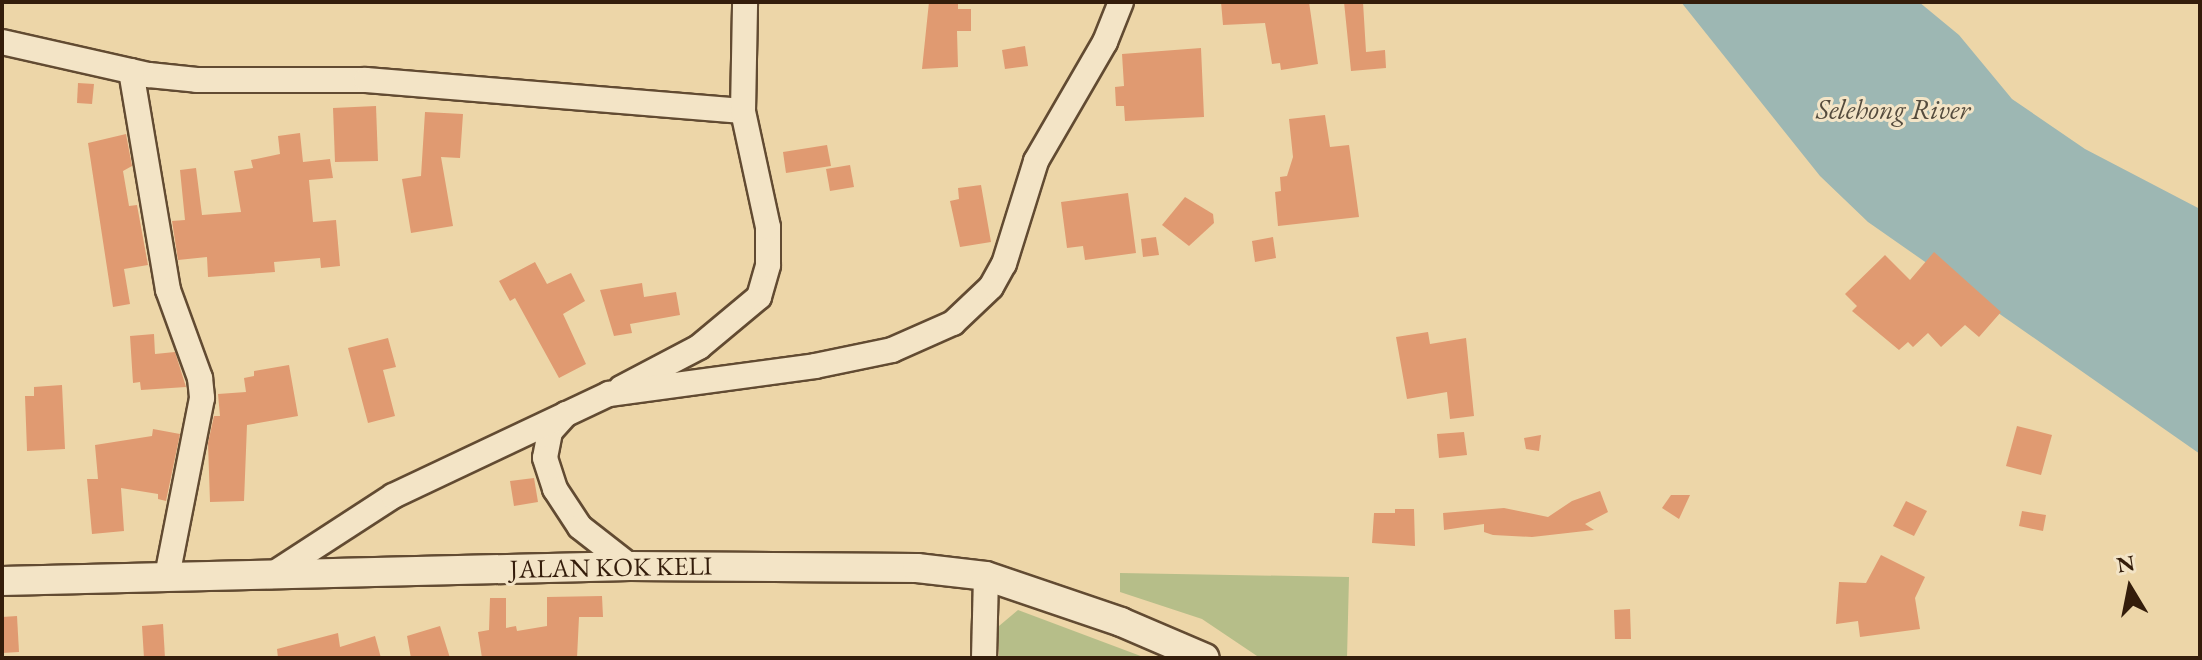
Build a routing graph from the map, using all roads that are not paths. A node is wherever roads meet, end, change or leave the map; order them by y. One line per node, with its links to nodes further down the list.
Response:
1 (745, 2): 5 (street)
2 (1121, 2): 6 (street)
3 (2, 42): 4 (street)
4 (131, 71): 5 (street); 9 (street)
5 (743, 111): 6 (street)
6 (609, 394): 7 (street)
7 (569, 411): 8 (street); 10 (street)
8 (630, 566): 10 (street, JALAN KOK KELI); 11 (street, JALAN KOK KELI)
9 (167, 576): 10 (street, JALAN KOK KELI); 12 (street, JALAN KOK KELI)
10 (270, 576)
11 (986, 576): 13 (street); 14 (street, JALAN KOK KELI)
12 (2, 581)
13 (984, 658)
14 (1205, 658)

